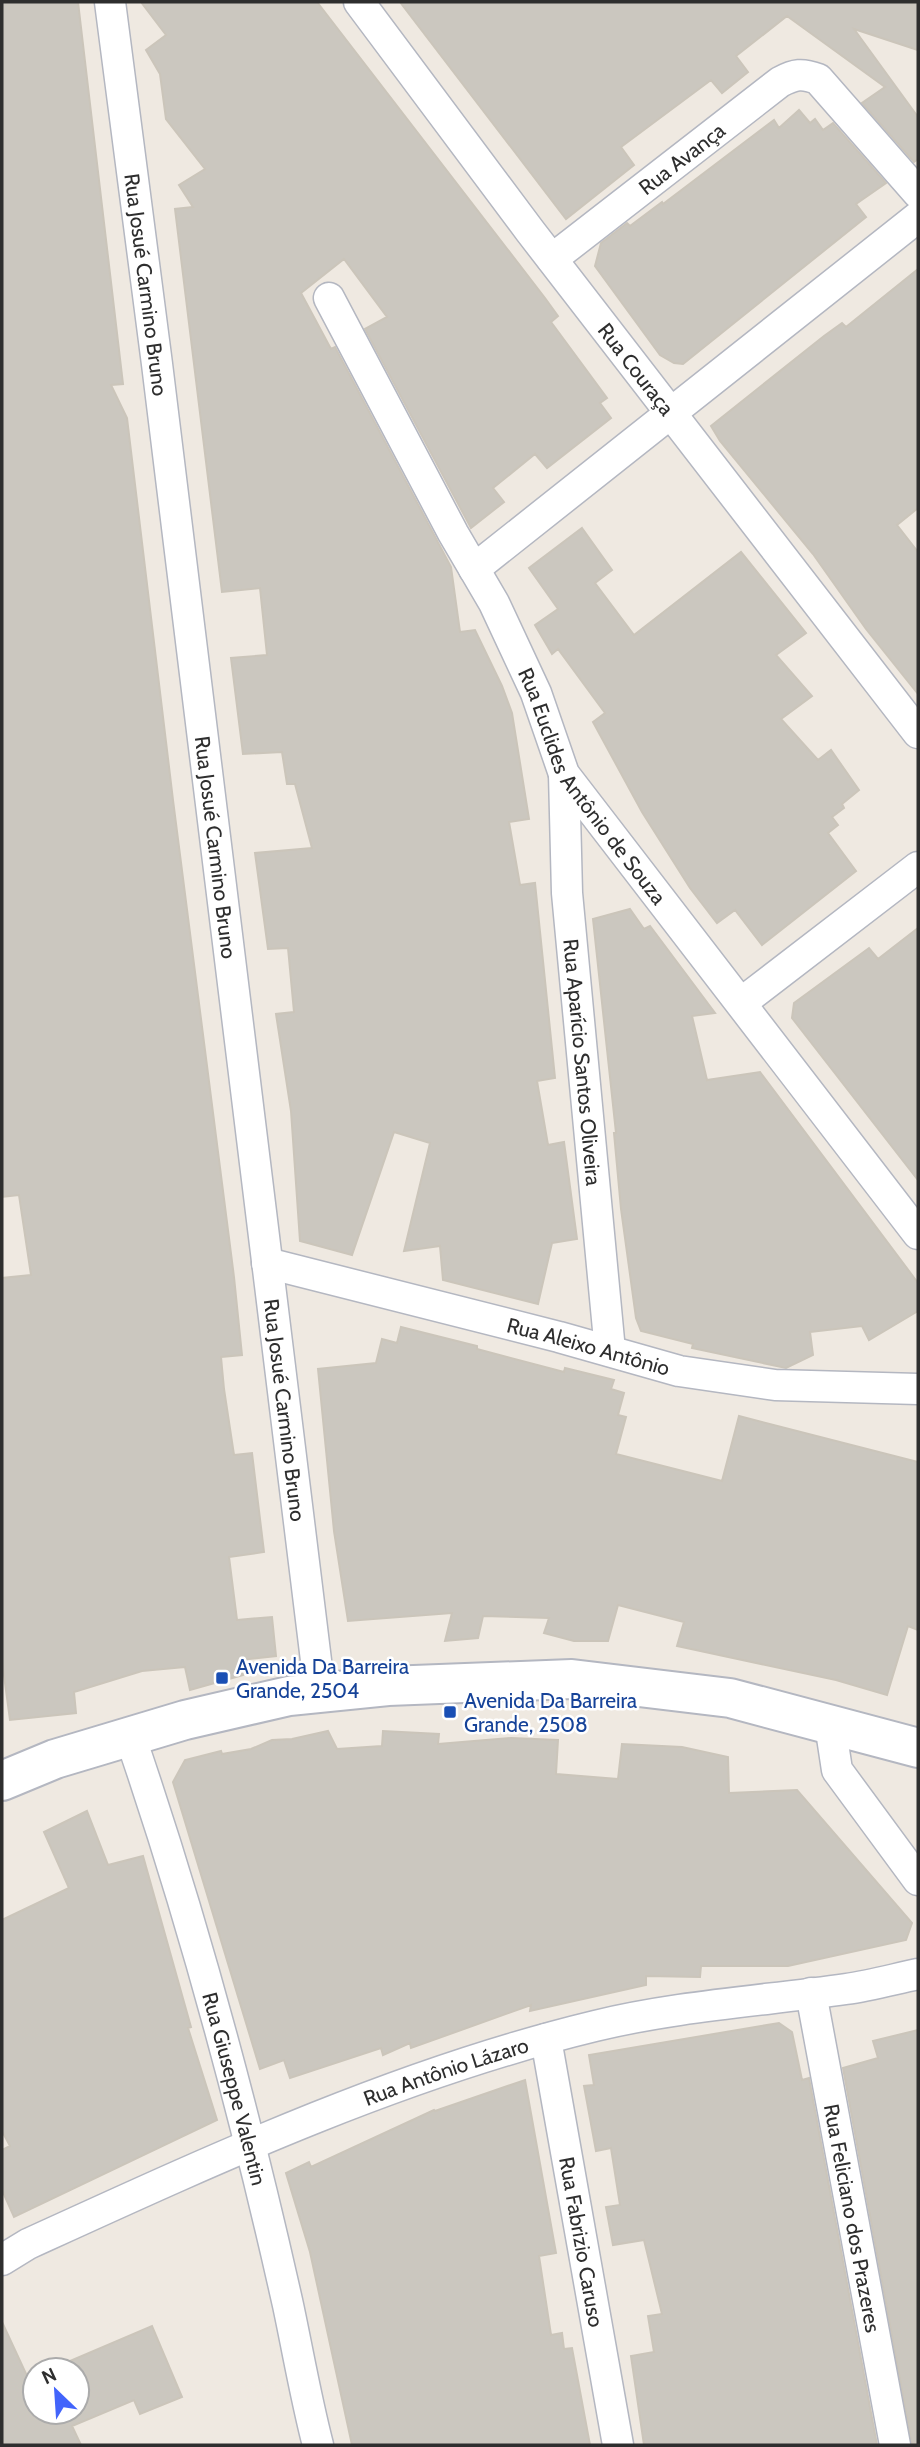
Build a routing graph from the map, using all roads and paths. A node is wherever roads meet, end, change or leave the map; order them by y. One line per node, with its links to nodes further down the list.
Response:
1 (110, 2): 14 (street, Rua Josué Carmino Bruno)
2 (359, 2): 5 (street, Rua Couraça)
3 (918, 193): 5 (street, Rua Avança)
4 (918, 217): 7 (street)
5 (552, 259): 7 (street, Rua Couraça)
6 (329, 298): 8 (street, Rua Euclides Antônio de Souza)
7 (671, 412): 8 (street); 9 (street, Rua Couraça)
8 (474, 569): 10 (street, Rua Euclides Antônio de Souza)
9 (918, 733)
10 (564, 774): 12 (street, Rua Euclides Antônio de Souza); 15 (street, Rua Aparício Santos Oliveira)
11 (918, 867): 12 (street)
12 (741, 1003): 13 (street, Rua Euclides Antônio de Souza)
13 (918, 1234)
14 (267, 1263): 15 (street, Rua Aleixo Antônio); 17 (street, Rua Josué Carmino Bruno)
15 (611, 1351): 16 (street, Rua Aleixo Antônio)
16 (918, 1389)
17 (320, 1693): 18 (main road); 19 (main road)
18 (830, 1724): 20 (main road); 22 (street)
19 (130, 1736): 21 (main road); 26 (street, Rua Giuseppe Valentin)
20 (918, 1748)
21 (2, 1781)
22 (918, 1880)
23 (918, 1975): 24 (street, Rua Antônio Lázaro)
24 (811, 1993): 25 (street, Rua Antônio Lázaro); 30 (street, Rua Feliciano dos Prazeres)
25 (546, 2039): 26 (street, Rua Antônio Lázaro); 29 (street, Rua Fabrizio Caruso)
26 (249, 2144): 27 (street, Rua Antônio Lázaro); 28 (street, Rua Giuseppe Valentin)
27 (2, 2260)
28 (318, 2445)
29 (618, 2445)
30 (895, 2445)

